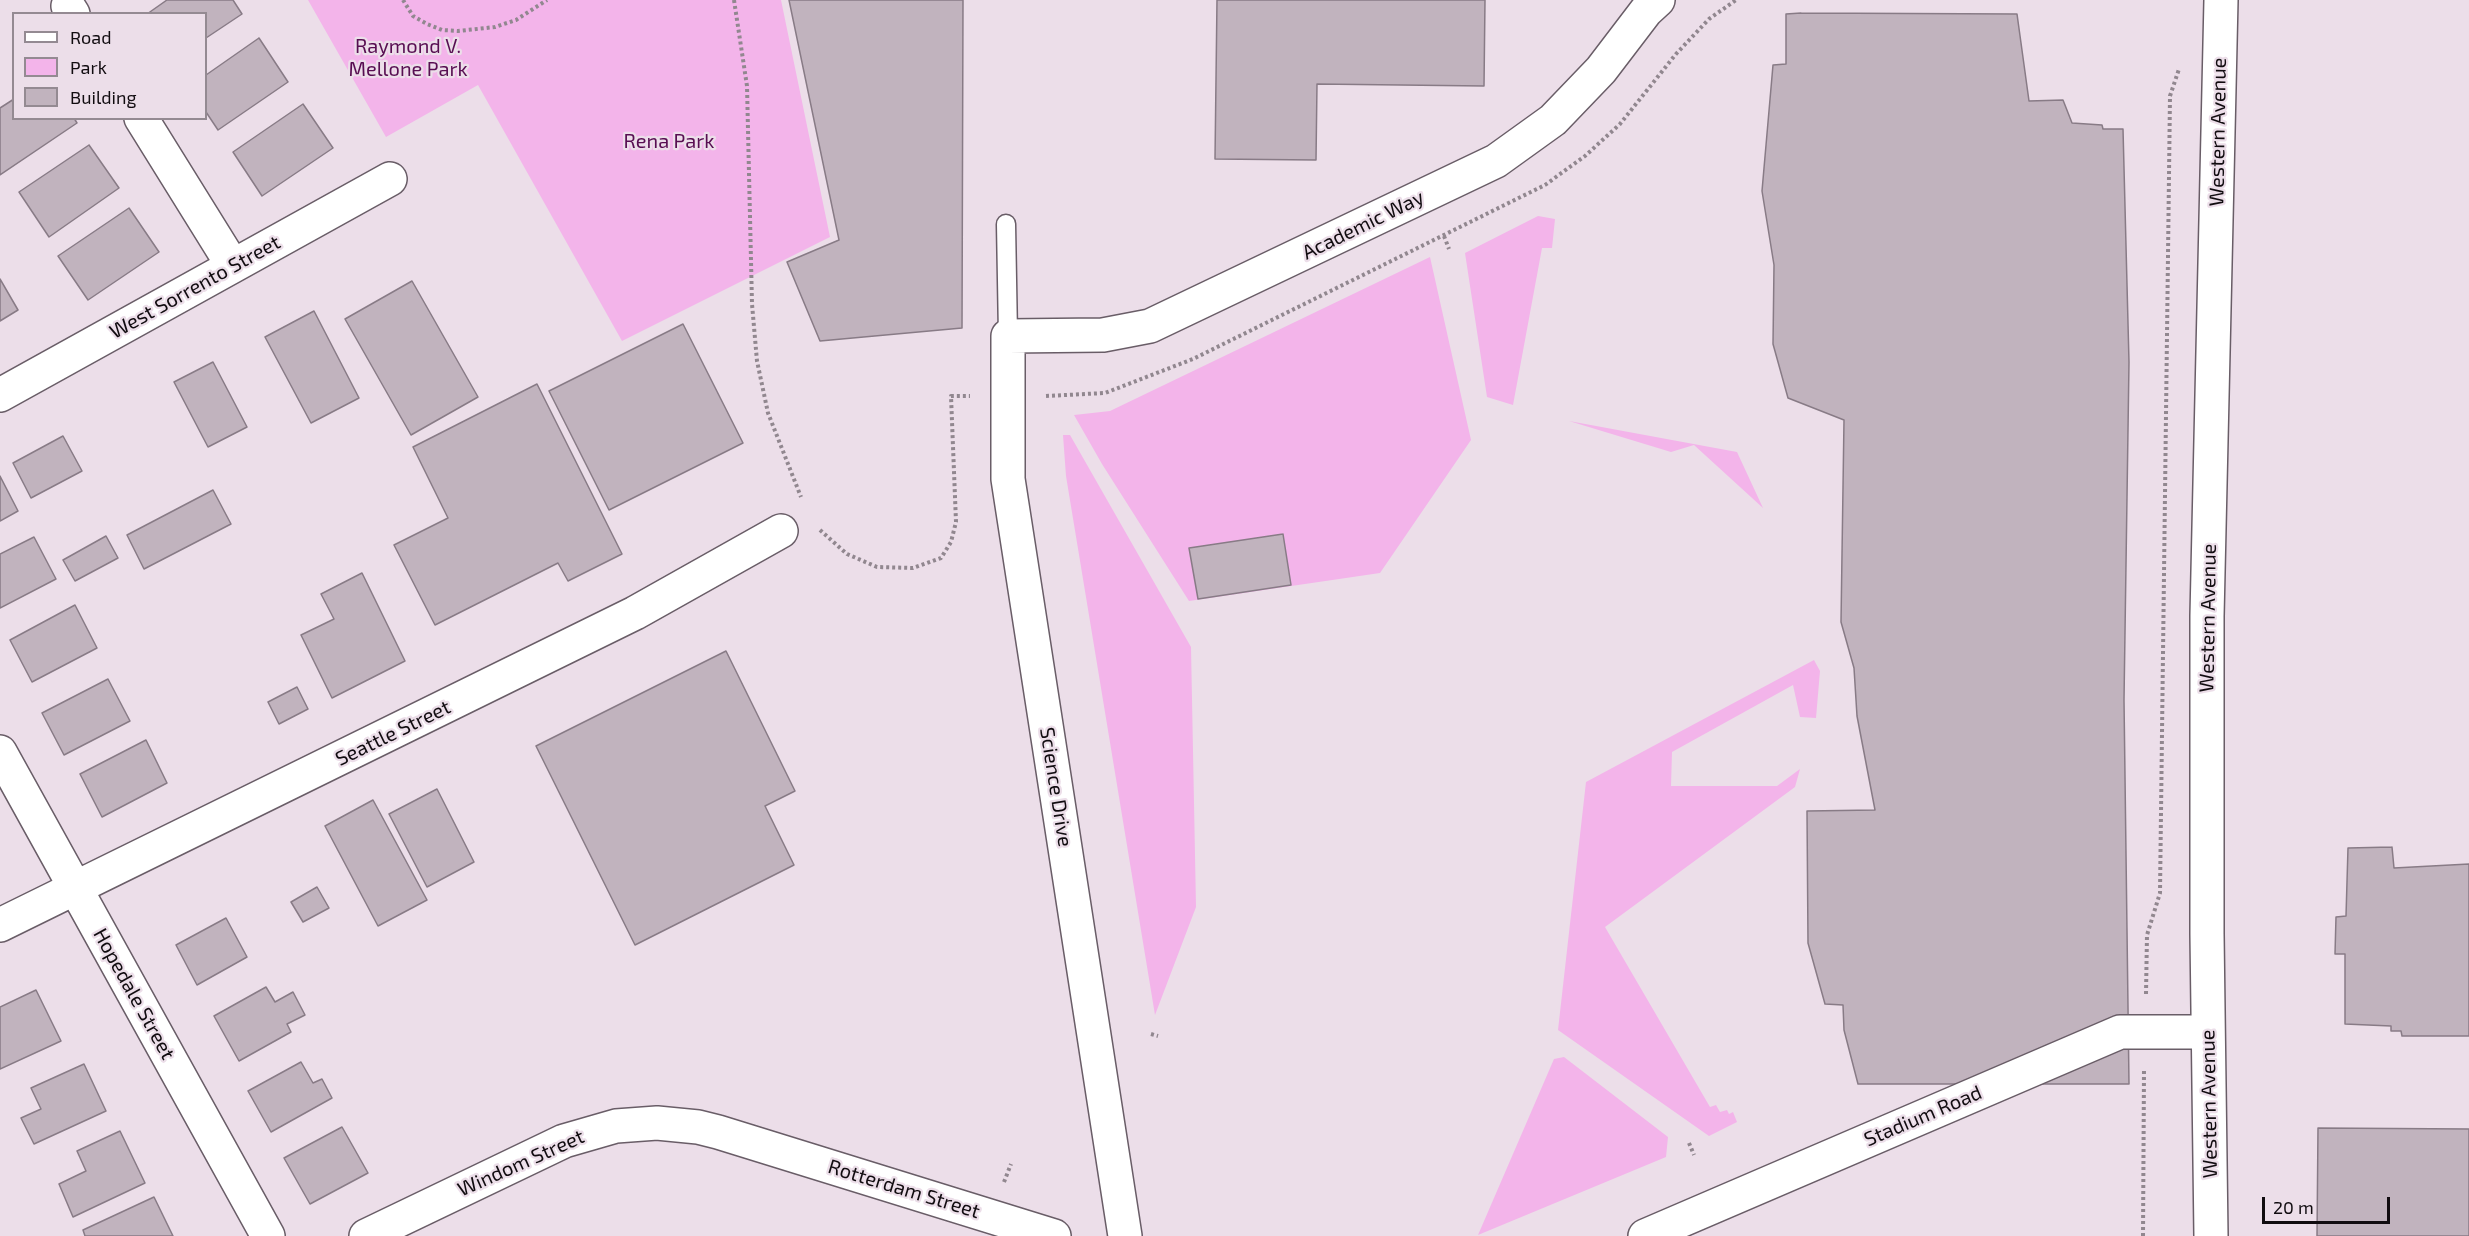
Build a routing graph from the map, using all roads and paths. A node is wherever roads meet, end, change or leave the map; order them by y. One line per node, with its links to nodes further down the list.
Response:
1 (403, 0): 2 (path)
2 (547, 0)
3 (734, 0): 16 (path)
4 (1658, 0): 13 (street, Academic Way)
5 (2221, 0): 23 (street, Western Avenue)
6 (2180, 67): 22 (path, Western Avenue)
7 (142, 120): 12 (street)
8 (390, 178): 12 (street, West Sorrento Street)
9 (1006, 224): 13 (lane)
10 (1444, 236): 11 (path)
11 (1449, 249)
12 (233, 266): 14 (street, West Sorrento Street)
13 (1008, 336): 33 (street, Science Drive)
14 (0, 394)
15 (976, 396): 17 (path)
16 (806, 506)
17 (814, 523)
18 (781, 531): 20 (street, Seattle Street)
19 (0, 752): 20 (street, Hopedale Street)
20 (75, 888): 21 (street, Seattle Street); 30 (street, Hopedale Street)
21 (0, 925)
22 (2146, 987)
23 (2207, 1032): 34 (street, Stadium Road); 36 (street, Western Avenue)
24 (1151, 1034): 25 (path)
25 (1158, 1036)
26 (2144, 1059): 35 (path)
27 (1689, 1143): 29 (path)
28 (789, 1153): 31 (street, Windom Street); 32 (street, Rotterdam Street)
29 (1694, 1155)
30 (268, 1236)
31 (366, 1236)
32 (1054, 1236)
33 (1125, 1236)
34 (1645, 1236)
35 (2143, 1236)
36 (2211, 1236)

